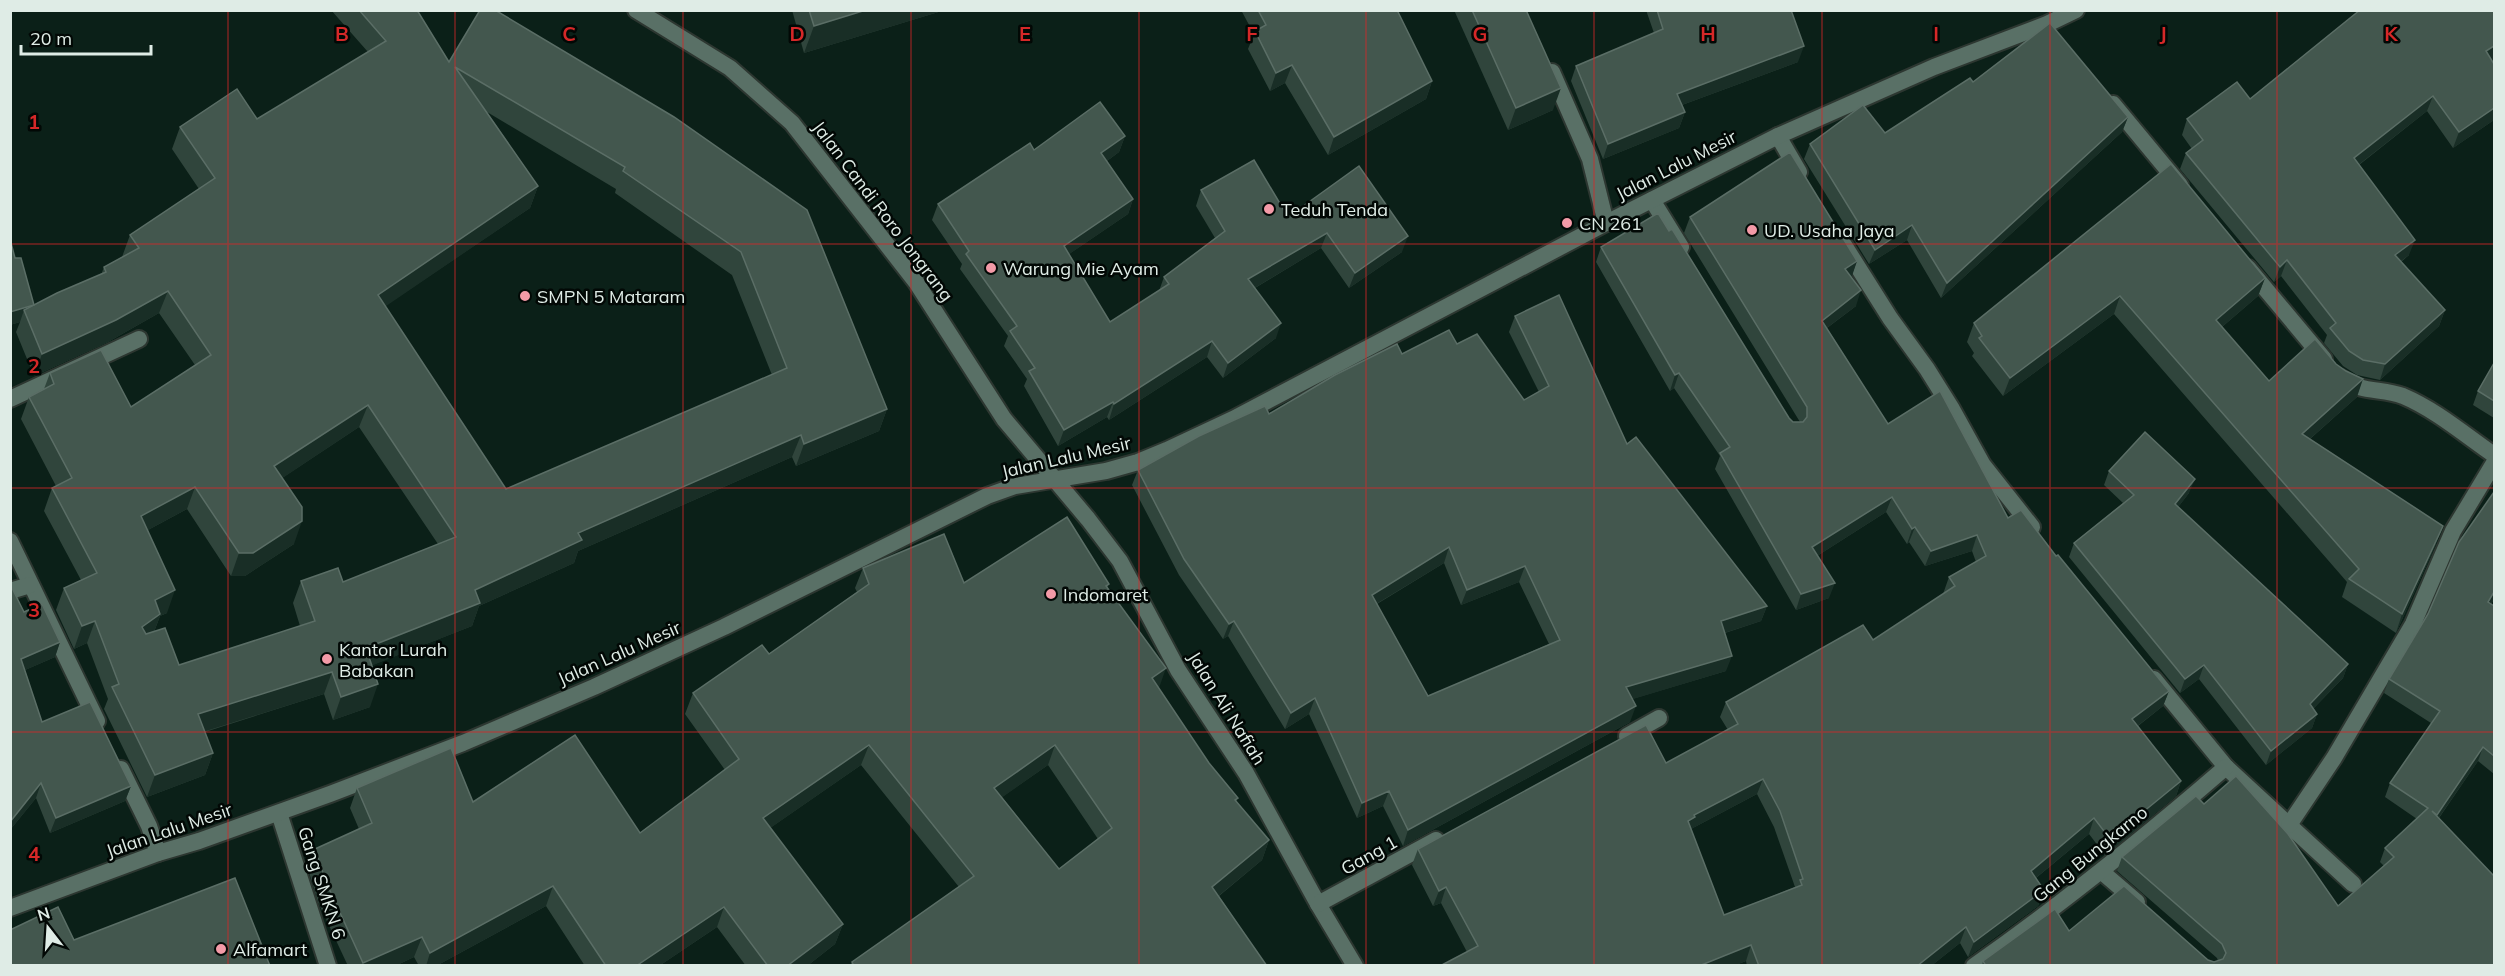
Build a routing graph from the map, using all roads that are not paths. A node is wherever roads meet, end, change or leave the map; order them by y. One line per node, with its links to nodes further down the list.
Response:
1 (636, 10): 17 (street, Jalan Candi Roro Jongrang)
2 (2076, 10): 5 (street, Jalan Lalu Mesir)
3 (1544, 53): 9 (street)
4 (2100, 87): 7 (street)
5 (1778, 136): 6 (street); 8 (street, Jalan Lalu Mesir)
6 (1809, 187)
7 (2189, 196)
8 (1652, 200): 9 (street, Jalan Lalu Mesir); 11 (street)
9 (1606, 223): 17 (street, Jalan Lalu Mesir)
10 (1834, 227): 18 (street)
11 (1689, 259)
12 (2241, 259): 15 (street)
13 (139, 339): 14 (street)
14 (10, 399)
15 (2494, 455)
16 (2494, 463): 29 (street)
17 (1053, 479): 28 (street, Jalan Lalu Mesir); 34 (street, Jalan Ali Nafiah)
18 (2040, 538)
19 (10, 540): 20 (street)
20 (30, 585): 21 (street); 24 (street)
21 (10, 591)
22 (2143, 665): 27 (street)
23 (1659, 718): 25 (street)
24 (102, 732)
25 (1618, 741)
26 (113, 753): 31 (street)
27 (2226, 767): 29 (street); 32 (street, Gang Bungkarno)
28 (279, 813): 31 (street, Jalan Lalu Mesir); 37 (street, Gang SMKN 6)
29 (2289, 825): 33 (street)
30 (1452, 831): 34 (street, Gang 1)
31 (158, 853): 35 (street, Jalan Lalu Mesir)
32 (2102, 872): 36 (street); 39 (street, Gang Bungkarno)
33 (2353, 884)
34 (1318, 904): 38 (street, Jalan Ali Nafiah)
35 (12, 907)
36 (2147, 911)
37 (328, 966)
38 (1355, 966)
39 (1974, 966)

